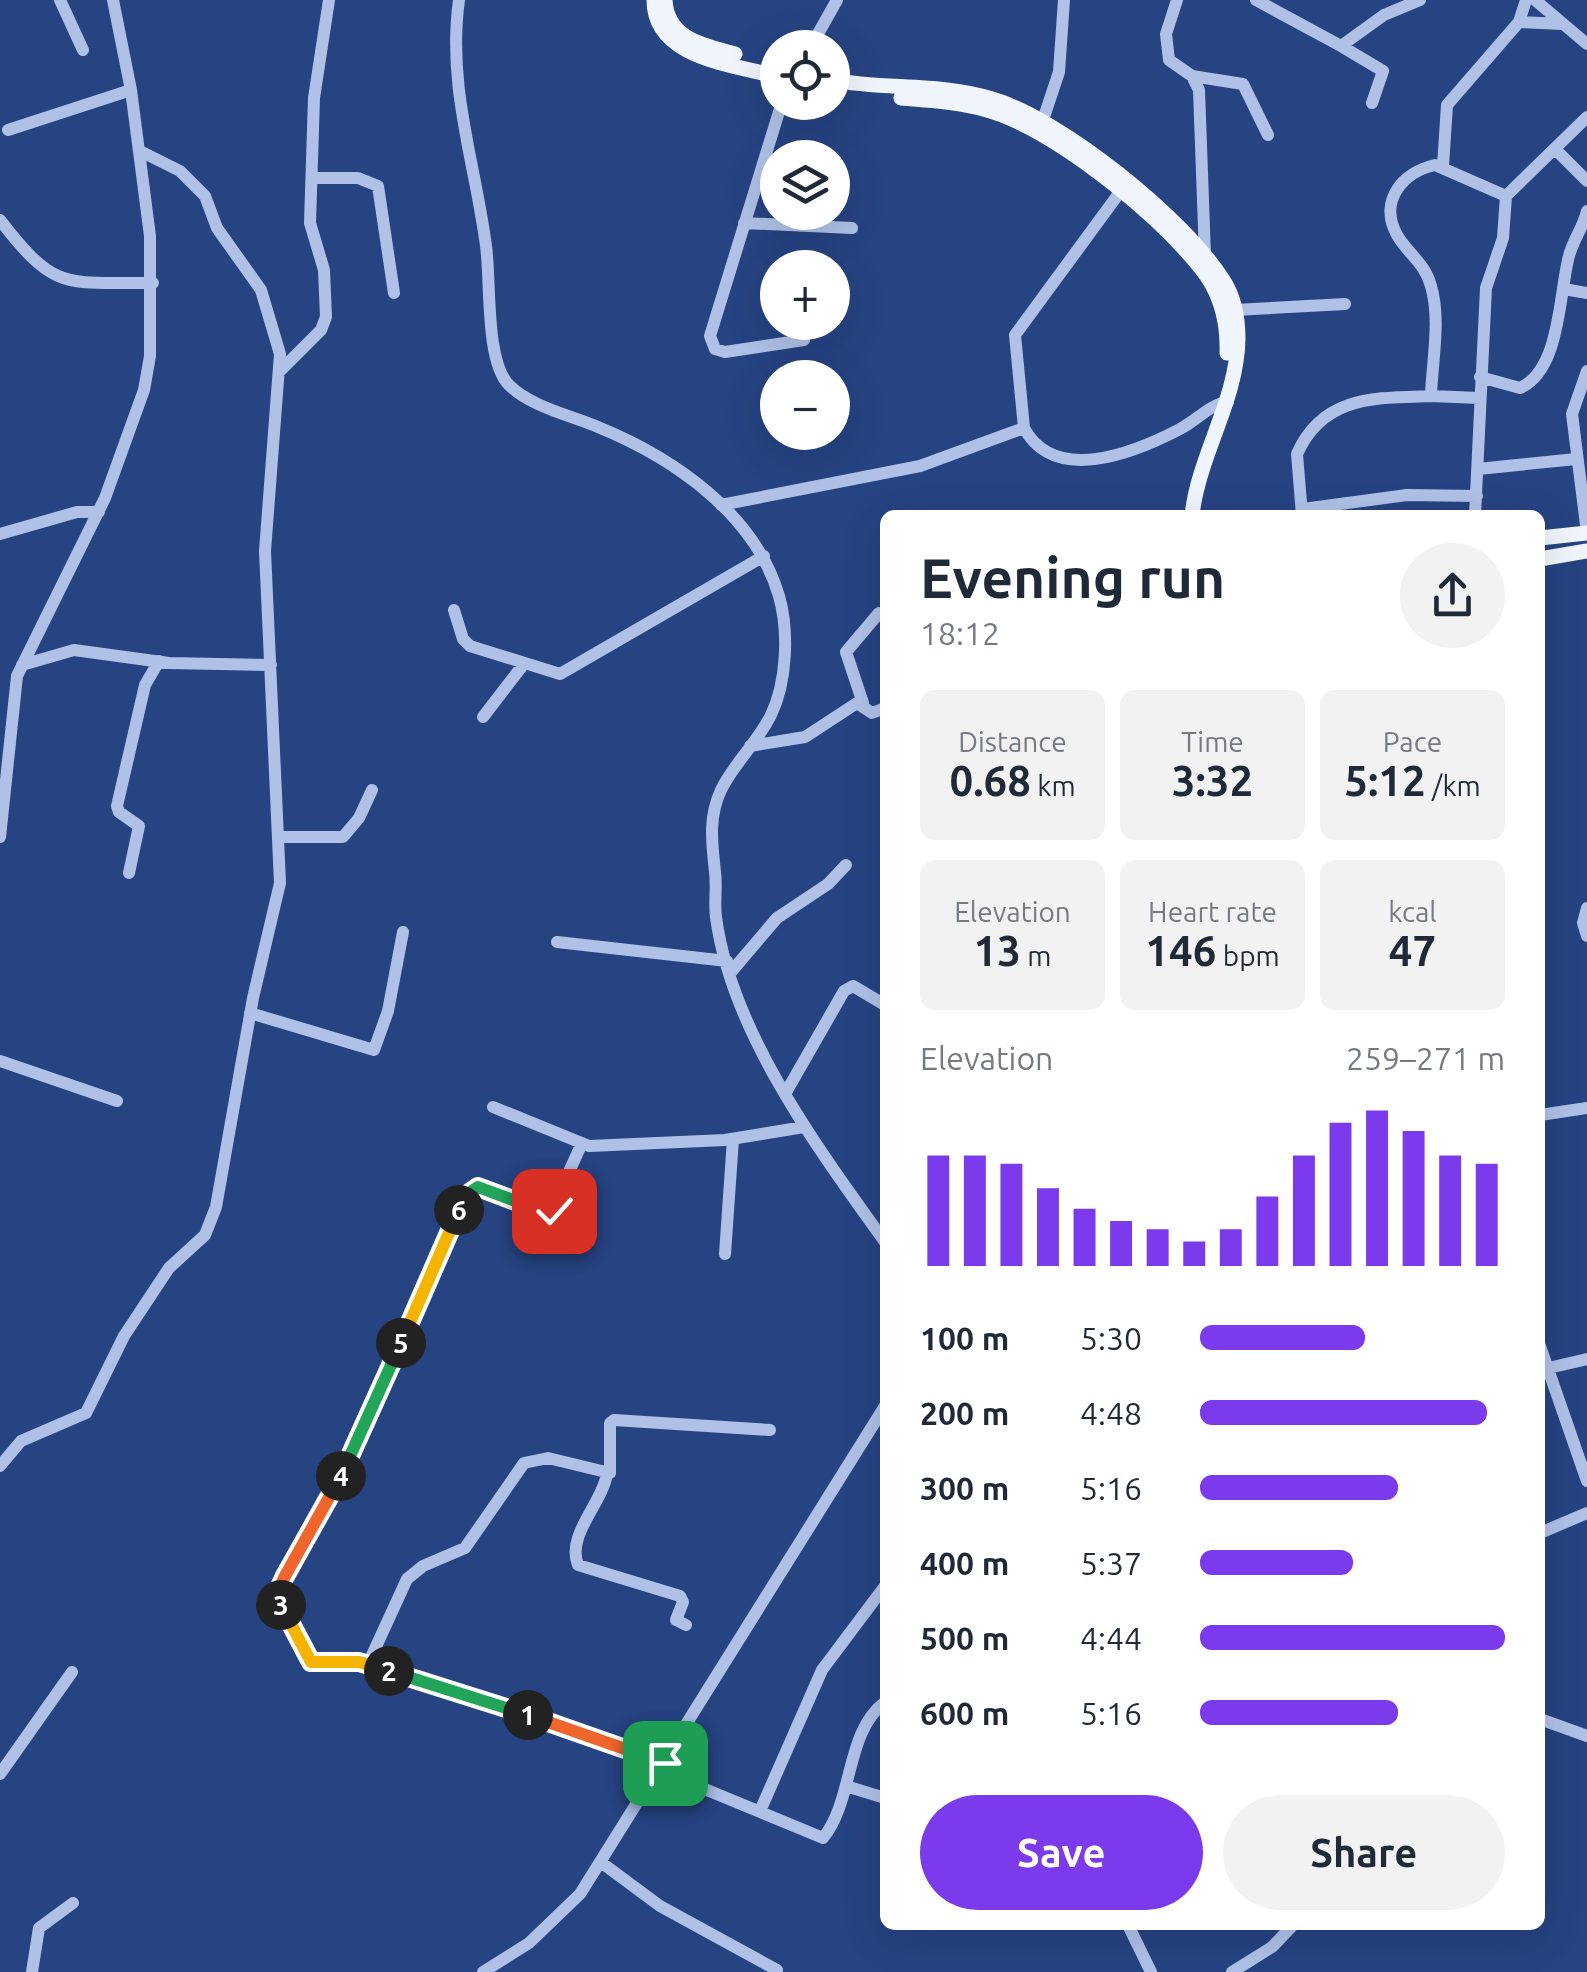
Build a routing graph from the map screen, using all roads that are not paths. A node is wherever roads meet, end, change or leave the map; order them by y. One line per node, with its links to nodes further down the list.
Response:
1 (60, 0): 19 (street)
2 (113, 0): 24 (street)
3 (329, 0): 36 (street)
4 (459, 0): 61 (street)
5 (654, 0): 21 (main road)
6 (665, 0): 20 (main road)
7 (838, 0): 16 (street)
8 (1064, 0): 30 (street)
9 (1177, 0): 22 (street)
10 (1256, 0): 18 (street)
11 (1420, 0): 18 (street)
12 (1526, 0): 14 (street)
13 (1535, 0): 15 (street)
14 (1519, 22): 15 (street); 35 (street)
15 (1563, 24): 17 (street)
16 (820, 30)
17 (1587, 44)
18 (1341, 46): 27 (street)
19 (83, 50)
20 (760, 61)
21 (760, 72)
22 (1192, 76): 32 (street); 44 (street)
23 (850, 83): 26 (main road)
24 (131, 90): 31 (street); 33 (street)
25 (850, 91): 26 (main road)
26 (971, 100): 30 (main road); 38 (main road)
27 (1372, 103)
28 (1587, 117): 34 (street)
29 (776, 120): 42 (street)
30 (1043, 120): 44 (main road)
31 (8, 130)
32 (1268, 135)
33 (140, 150): 45 (street); 53 (street)
34 (1556, 150): 37 (street); 39 (street)
35 (1444, 166): 39 (street); 55 (street)
36 (312, 178): 48 (street); 53 (street)
37 (1587, 180)
38 (1120, 192): 57 (main road); 58 (street)
39 (1506, 196): 54 (street)
40 (1587, 211): 46 (street)
41 (0, 220): 45 (street)
42 (744, 223): 43 (street); 51 (street)
43 (852, 228)
44 (1205, 256): 50 (main road)
45 (153, 283): 66 (street)
46 (1564, 289): 47 (street); 54 (street)
47 (1587, 292)
48 (394, 294)
49 (1345, 304): 50 (street)
50 (1236, 310): 57 (main road)
51 (804, 340)
52 (1587, 371): 59 (street)
53 (279, 372): 77 (street)
54 (1480, 377): 56 (street)
55 (1431, 396): 56 (street); 64 (street)
56 (1479, 398): 60 (street)
57 (1224, 406): 58 (street); 63 (main road)
58 (1024, 428): 61 (street)
59 (1579, 451): 60 (street); 67 (street)
60 (1478, 469): 62 (street)
61 (721, 504): 71 (street)
62 (1478, 508): 65 (street)
63 (1193, 510)
64 (1302, 510)
65 (1314, 510)
66 (99, 512): 68 (street); 76 (street)
67 (1587, 533): 69 (main road)
68 (0, 534)
69 (1545, 537)
70 (1587, 552): 72 (main road)
71 (764, 556): 78 (street); 84 (street)
72 (1545, 558)
73 (454, 610): 78 (street)
74 (879, 613): 79 (street)
75 (159, 661): 76 (street); 77 (street); 89 (street)
76 (22, 664): 80 (street)
77 (271, 665): 87 (street)
78 (523, 666): 82 (street)
79 (864, 704): 81 (street); 84 (street)
80 (12, 705): 83 (street); 86 (street)
81 (880, 710)
82 (482, 717)
83 (0, 730)
84 (750, 746): 94 (street)
85 (372, 790): 87 (street)
86 (0, 837)
87 (279, 837): 96 (street)
88 (846, 865): 94 (street)
89 (129, 873)
90 (1587, 908): 92 (street)
91 (403, 932): 96 (street)
92 (1587, 936)
93 (557, 942): 94 (street)
94 (729, 966): 98 (street)
95 (880, 1002): 98 (street)
96 (250, 1013): 113 (street)
97 (0, 1062): 99 (street)
98 (785, 1094): 103 (street)
99 (117, 1101)
100 (493, 1107): 105 (street)
101 (1587, 1108): 102 (street)
102 (1545, 1115)
103 (804, 1127): 104 (street); 106 (street)
104 (733, 1139): 105 (street); 107 (street)
105 (582, 1143): 120 (street)
106 (880, 1235)
107 (725, 1254)
108 (1587, 1359): 109 (street)
109 (1545, 1370)
110 (1545, 1373): 115 (street)
111 (880, 1414): 125 (street)
112 (770, 1430): 114 (street)
113 (0, 1466)
114 (607, 1474): 119 (street); 120 (street)
115 (1587, 1481)
116 (1587, 1512): 117 (street)
117 (1545, 1532)
118 (880, 1593): 129 (street)
119 (686, 1626)
120 (368, 1664): 125 (street)
121 (72, 1672): 126 (street)
122 (880, 1708): 127 (street)
123 (1545, 1721): 124 (street)
124 (1587, 1736)
125 (663, 1767): 129 (street); 130 (street)
126 (0, 1774)
127 (849, 1787): 128 (street); 129 (street)
128 (880, 1796)
129 (760, 1811)
130 (602, 1862): 134 (street); 136 (street)
131 (72, 1902): 135 (street)
132 (1130, 1930): 137 (street)
133 (1287, 1930): 138 (street)
134 (777, 1970)
135 (32, 1972)
136 (483, 1972)
137 (1151, 1972)
138 (1232, 1972)

